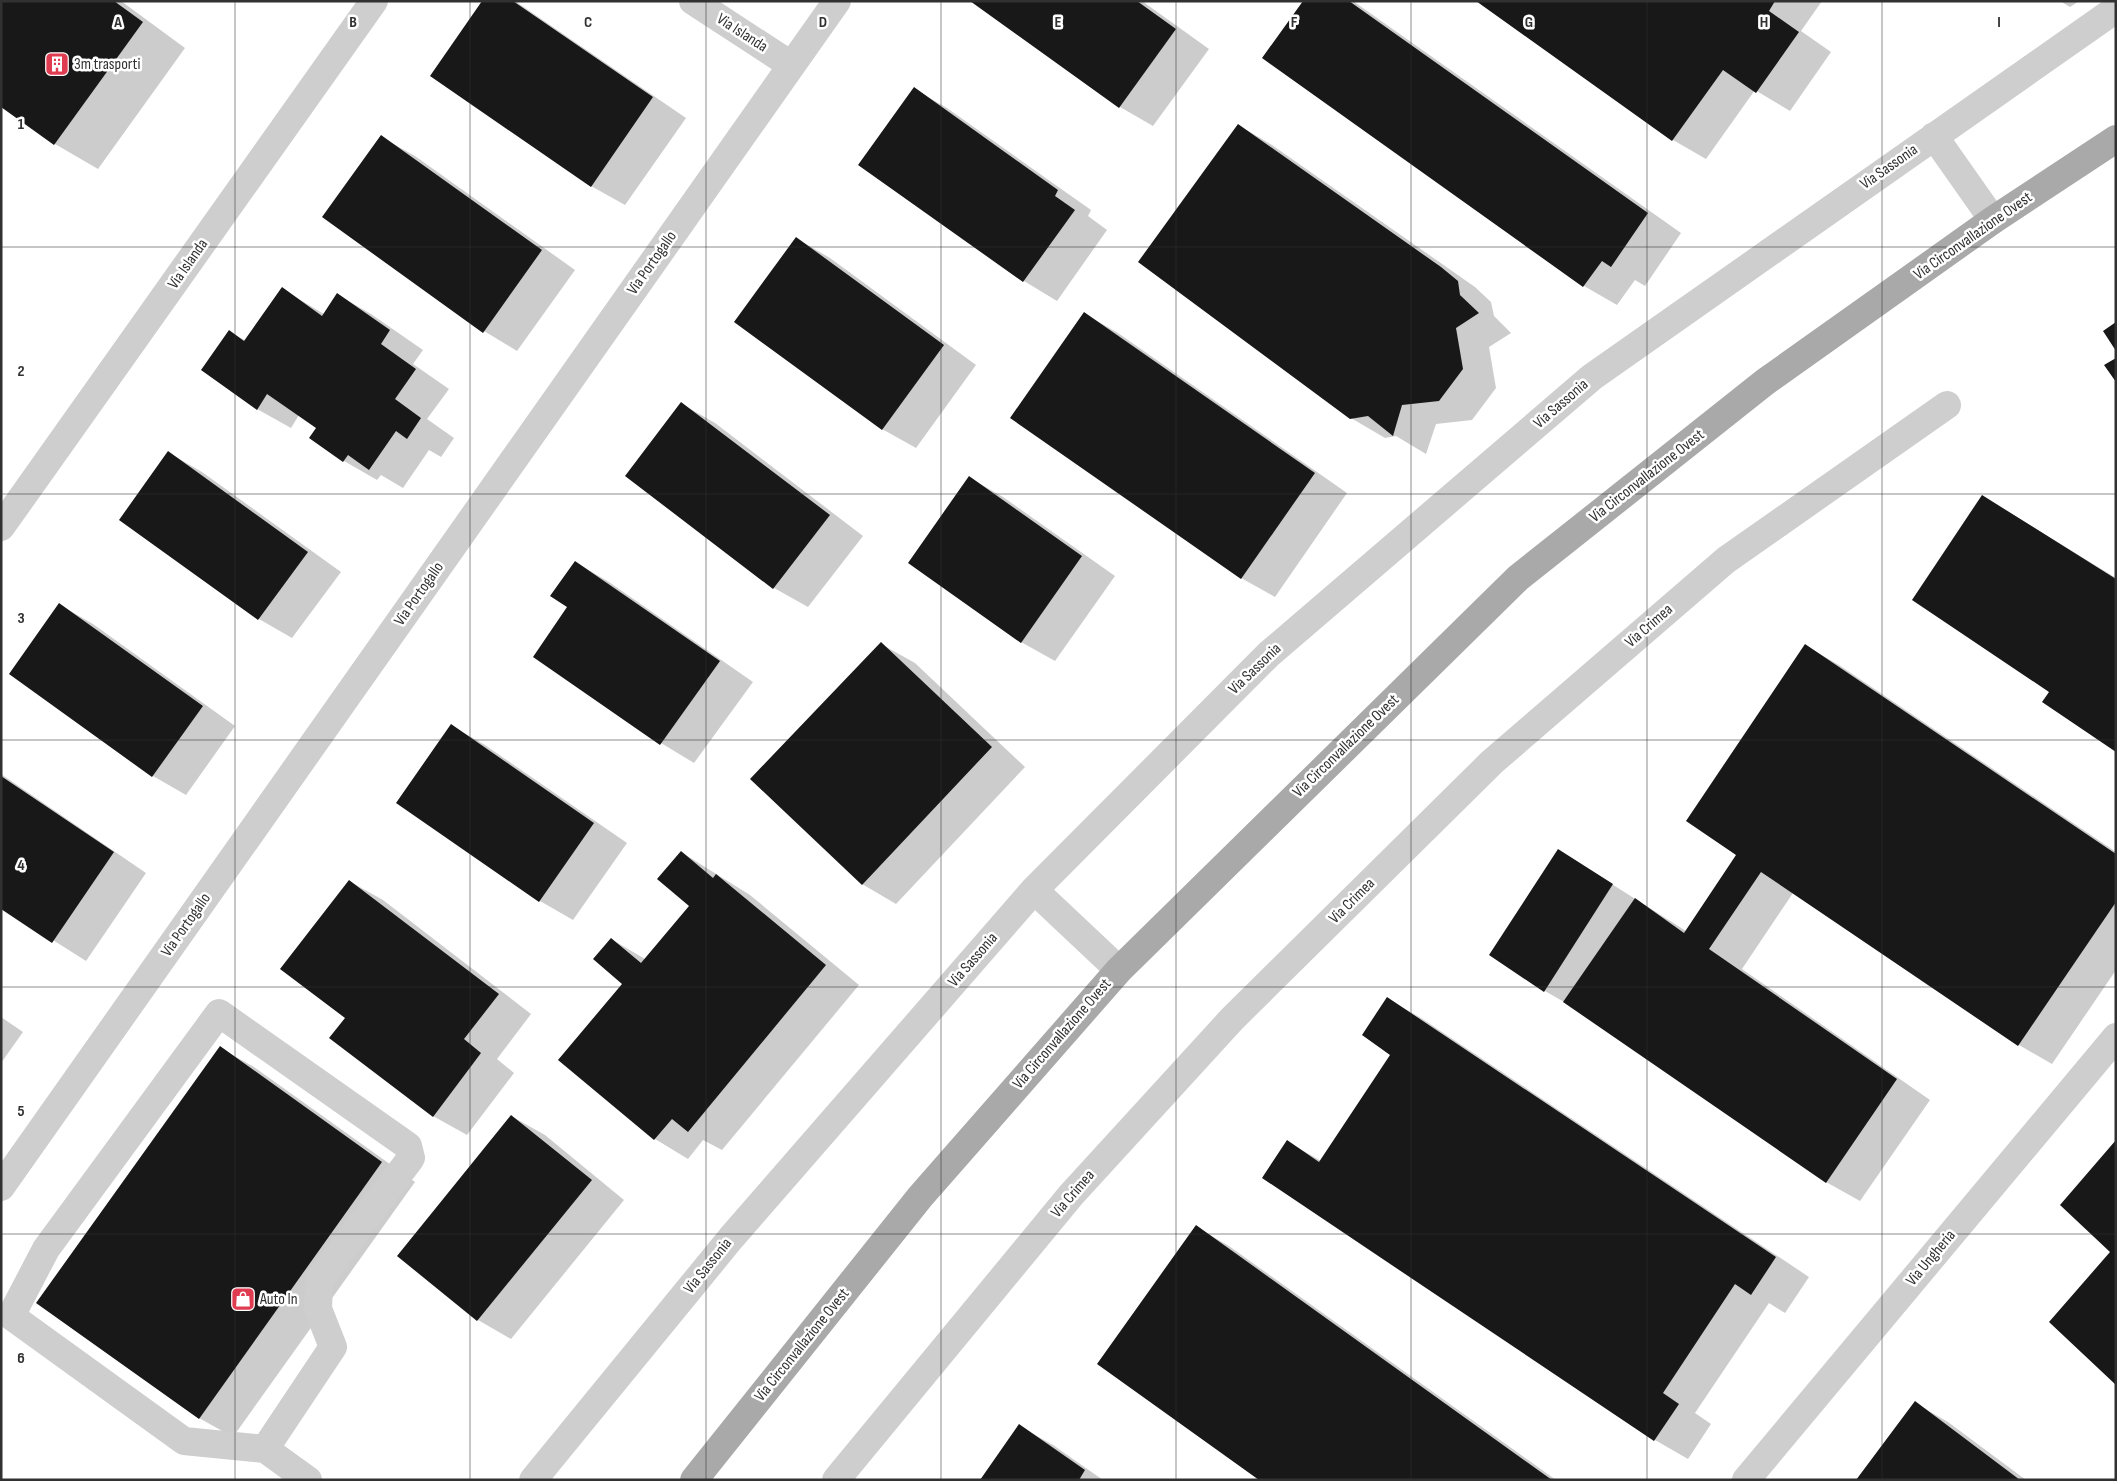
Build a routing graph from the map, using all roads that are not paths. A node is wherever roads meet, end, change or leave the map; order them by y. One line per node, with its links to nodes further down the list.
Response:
1 (374, 1): 10 (street, Via Islanda)
2 (693, 1): 5 (street, Via Islanda)
3 (837, 1): 5 (street, Via Portogallo)
4 (2116, 9): 6 (street, Via Sassonia)
5 (791, 66): 14 (street, Via Portogallo)
6 (1934, 136): 8 (street); 11 (street, Via Sassonia)
7 (2116, 138): 8 (main road, Via Circonvallazione Ovest)
8 (1993, 220): 12 (main road, Via Circonvallazione Ovest)
9 (1947, 405): 19 (street, Via Crimea)
10 (1, 527)
11 (1034, 890): 12 (street); 17 (street, Via Sassonia)
12 (1119, 970): 18 (main road, Via Circonvallazione Ovest)
13 (2116, 1037): 20 (street, Via Ungheria)
14 (1, 1187)
15 (265, 1449): 15 (street); 16 (street)
16 (308, 1480)
17 (533, 1480)
18 (694, 1480)
19 (836, 1480)
20 (1746, 1480)

